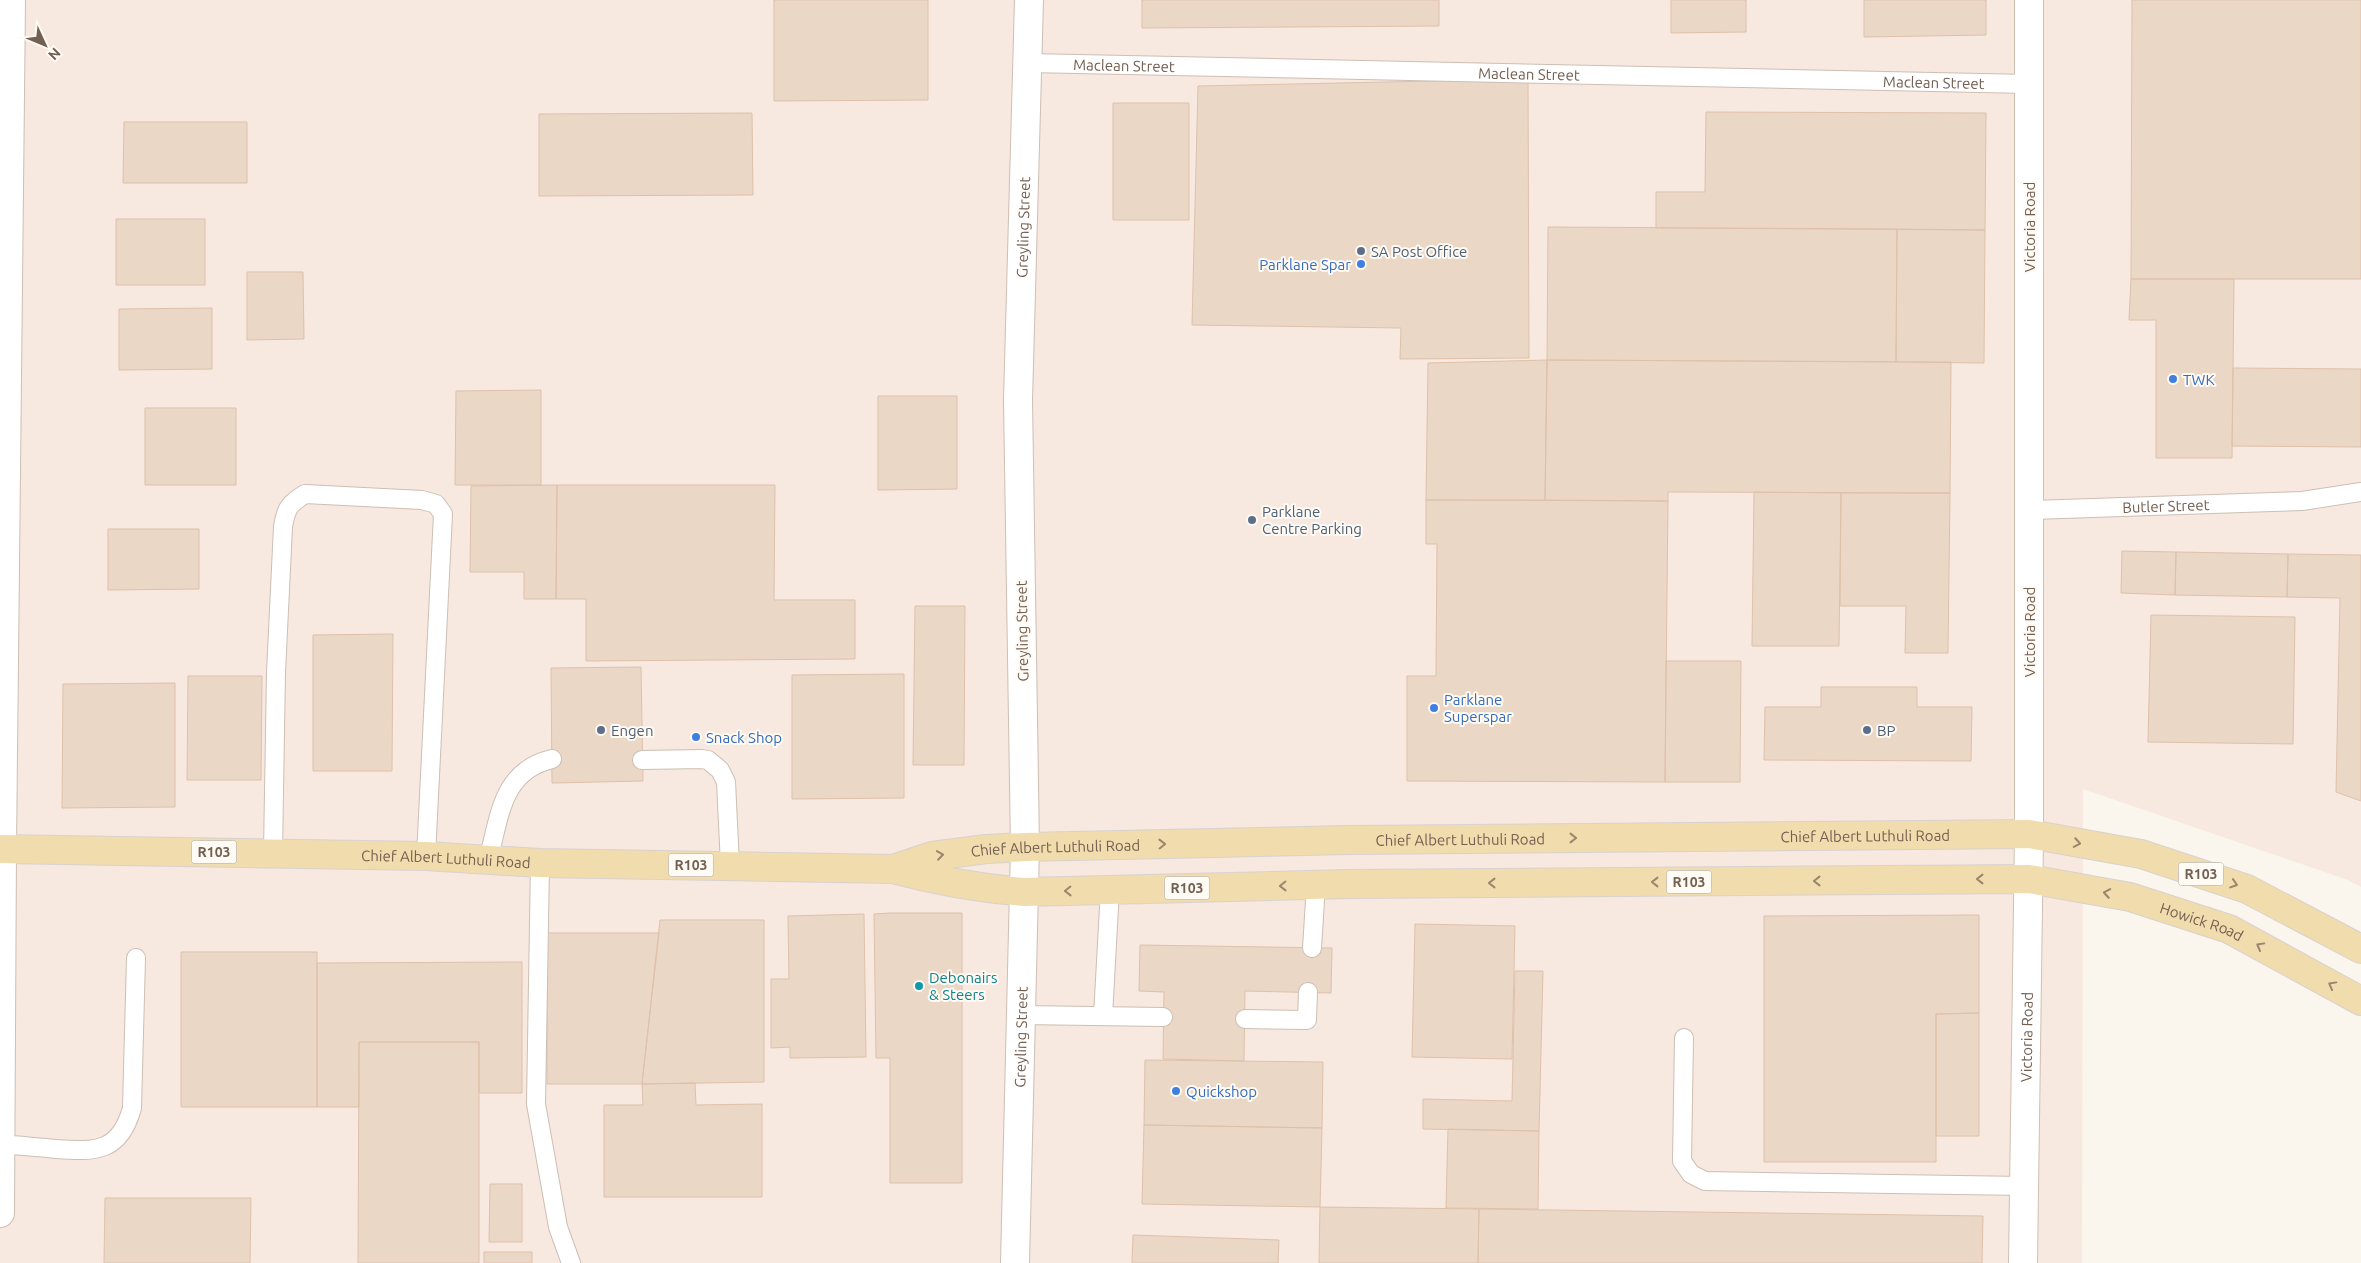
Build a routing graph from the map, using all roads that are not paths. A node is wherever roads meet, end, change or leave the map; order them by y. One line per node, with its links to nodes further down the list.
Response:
1 (11, 0): 12 (street)
2 (1029, 0): 4 (street, Greyling Street)
3 (2029, 0): 5 (street, Victoria Road)
4 (1028, 62): 5 (lane, Maclean Street); 11 (street, Greyling Street)
5 (2029, 84): 7 (street, Victoria Road)
6 (2361, 492): 7 (lane, Butler Street)
7 (2030, 510): 10 (street, Victoria Road)
8 (552, 759): 15 (lane)
9 (642, 760): 17 (lane)
10 (2029, 834): 11 (main road, Chief Albert Luthuli Road / R103, one-way to 10); 19 (street, Victoria Road); 24 (main road, R103, one-way to 24)
11 (1025, 847): 18 (main road, Chief Albert Luthuli Road / R103, one-way to 11); 22 (street, Greyling Street)
12 (1, 849): 13 (main road, Chief Albert Luthuli Road / R103); 33 (street)
13 (273, 853): 14 (main road, Chief Albert Luthuli Road / R103); 14 (lane)
14 (426, 856): 15 (main road, Chief Albert Luthuli Road / R103)
15 (488, 860): 16 (main road, Chief Albert Luthuli Road / R103)
16 (540, 863): 17 (main road, Chief Albert Luthuli Road / R103); 36 (lane)
17 (730, 865): 18 (main road, Chief Albert Luthuli Road / R103)
18 (893, 869): 22 (main road, Chief Albert Luthuli Road / R103)
19 (2029, 879): 20 (main road, Chief Albert Luthuli Road / R103, one-way to 20); 27 (main road, Howick Road / R103, one-way to 19); 34 (street, Victoria Road)
20 (1316, 885): 21 (main road, Chief Albert Luthuli Road / R103, one-way to 21); 23 (lane)
21 (1110, 890): 22 (main road, Chief Albert Luthuli Road / R103, one-way to 22); 29 (lane)
22 (1024, 892): 28 (street, Greyling Street)
23 (1312, 948)
24 (2361, 949)
25 (136, 958): 33 (lane)
26 (1308, 992): 31 (lane)
27 (2361, 1001)
28 (1021, 1015): 29 (lane); 37 (street, Greyling Street)
29 (1103, 1016): 30 (lane)
30 (1163, 1017)
31 (1245, 1019)
32 (1684, 1038): 34 (lane)
33 (2, 1144): 35 (street)
34 (2024, 1186): 38 (street, Victoria Road)
35 (0, 1213)
36 (571, 1263)
37 (1015, 1263)
38 (2023, 1263)

